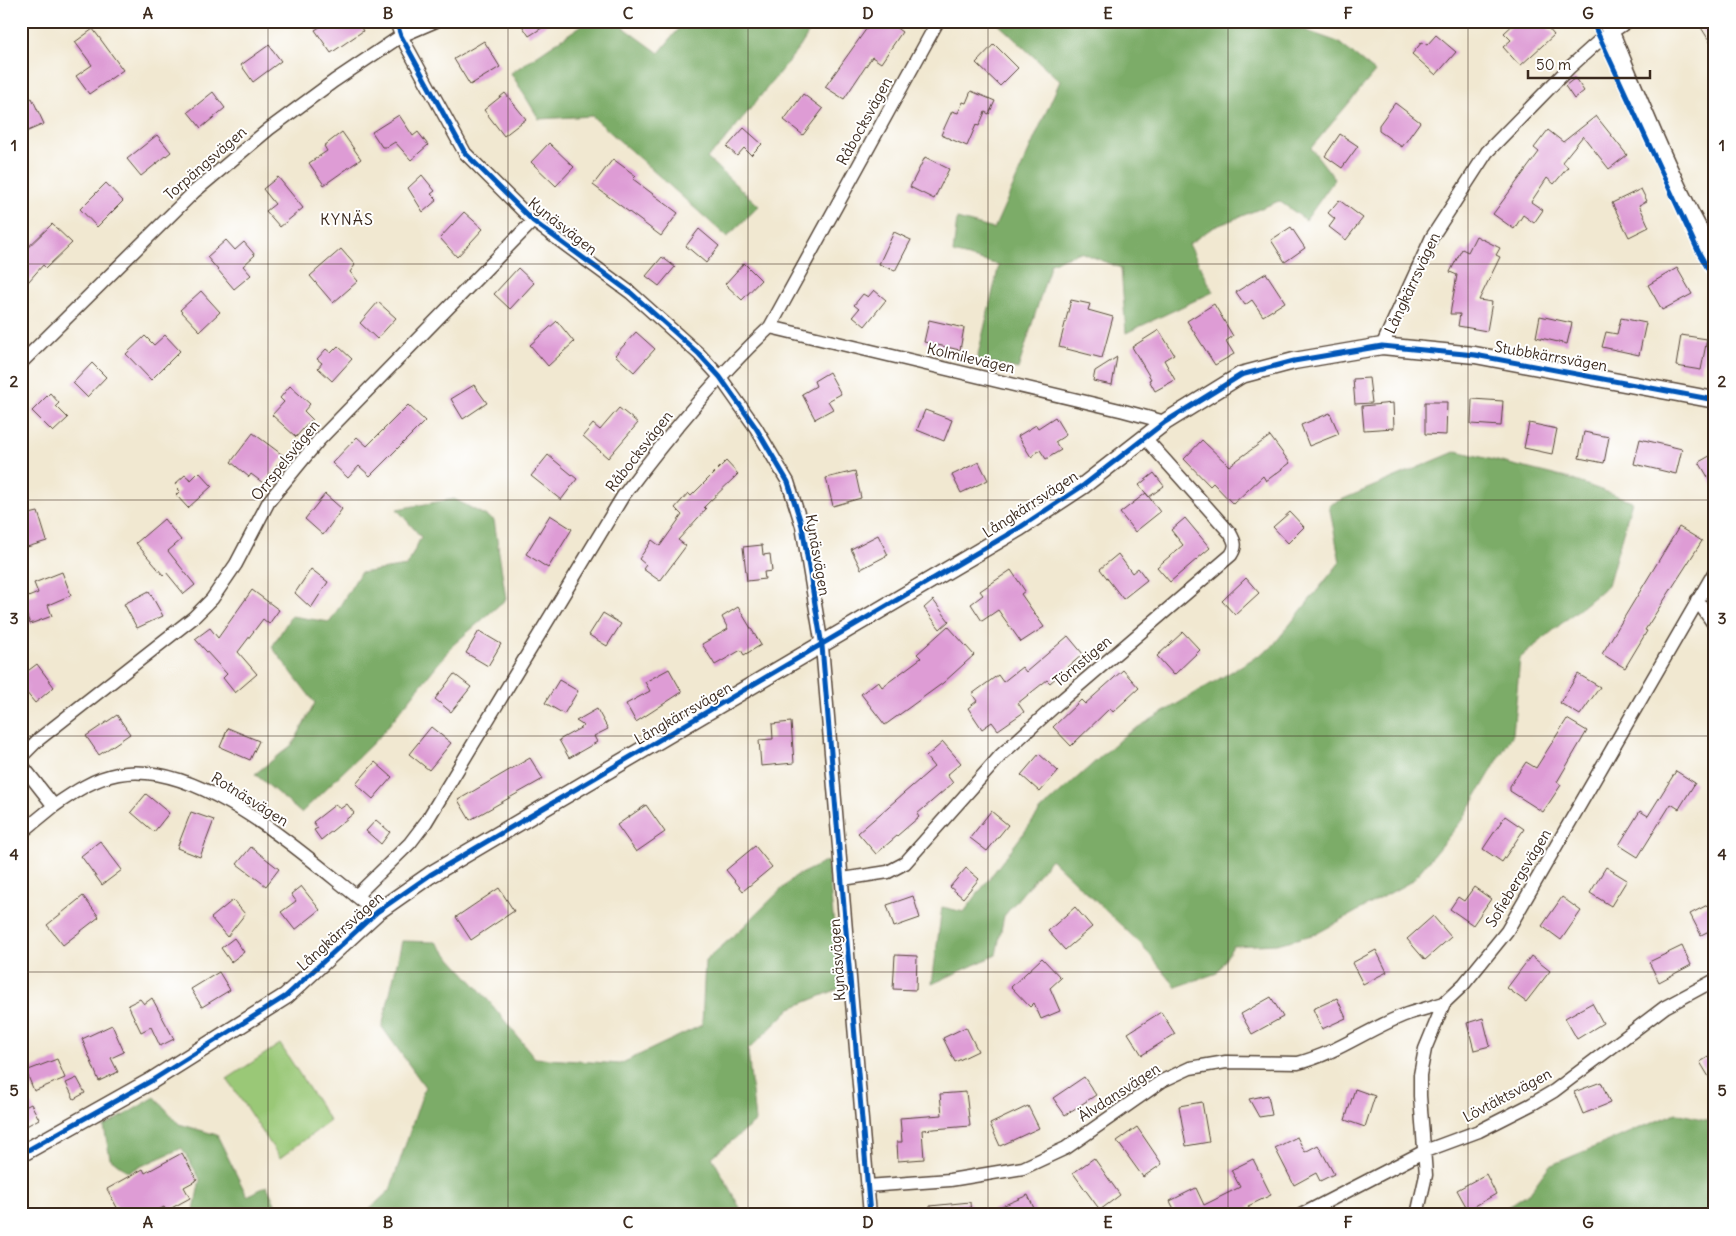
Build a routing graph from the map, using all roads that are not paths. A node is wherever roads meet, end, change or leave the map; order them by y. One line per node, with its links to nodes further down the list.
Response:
1 (396, 21): 6 (street, Kynäsvägen)
2 (436, 21): 6 (street, Torpängsvägen)
3 (938, 21): 9 (street, Råbocksvägen)
4 (1628, 21): 5 (street, Långkärrsvägen)
5 (1608, 27): 8 (street); 10 (street, Långkärrsvägen)
6 (401, 36): 7 (street, Kynäsvägen); 11 (street, Torpängsvägen)
7 (533, 221): 12 (street, Kynäsvägen); 20 (street, Orrspelsvägen)
8 (1715, 258)
9 (770, 327): 12 (street, Råbocksvägen); 14 (street, Kolmilevägen)
10 (1382, 346): 13 (street, Stubbkärrsvägen); 14 (street, Långkärrsvägen)
11 (21, 363)
12 (720, 377): 19 (street, Kynäsvägen); 25 (street, Råbocksvägen)
13 (1715, 400)
14 (1165, 422): 15 (street, Långkärrsvägen)
15 (1146, 439): 19 (street, Långkärrsvägen); 24 (street, Törnstigen)
16 (1715, 572): 17 (street, Sofiebergsvägen)
17 (1697, 600): 18 (street); 28 (street, Sofiebergsvägen)
18 (1715, 626)
19 (822, 646): 24 (street, Kynäsvägen); 26 (street, Långkärrsvägen)
20 (21, 757)
21 (21, 764): 22 (street)
22 (54, 806): 23 (street); 25 (street, Rotnäsvägen)
23 (21, 833)
24 (843, 879): 31 (street, Kynäsvägen)
25 (356, 896): 26 (street, Rotnäsvägen)
26 (377, 912): 30 (street, Långkärrsvägen)
27 (1715, 980): 29 (street, Lövtäktsvägen)
28 (1444, 1003): 29 (street, Sofiebergsvägen); 31 (street, Älvdansvägen)
29 (1425, 1152): 33 (street, Lövtäktsvägen); 34 (street, Sofiebergsvägen)
30 (21, 1154)
31 (867, 1186): 32 (street, Kynäsvägen)
32 (870, 1215)
33 (1301, 1215)
34 (1417, 1215)

